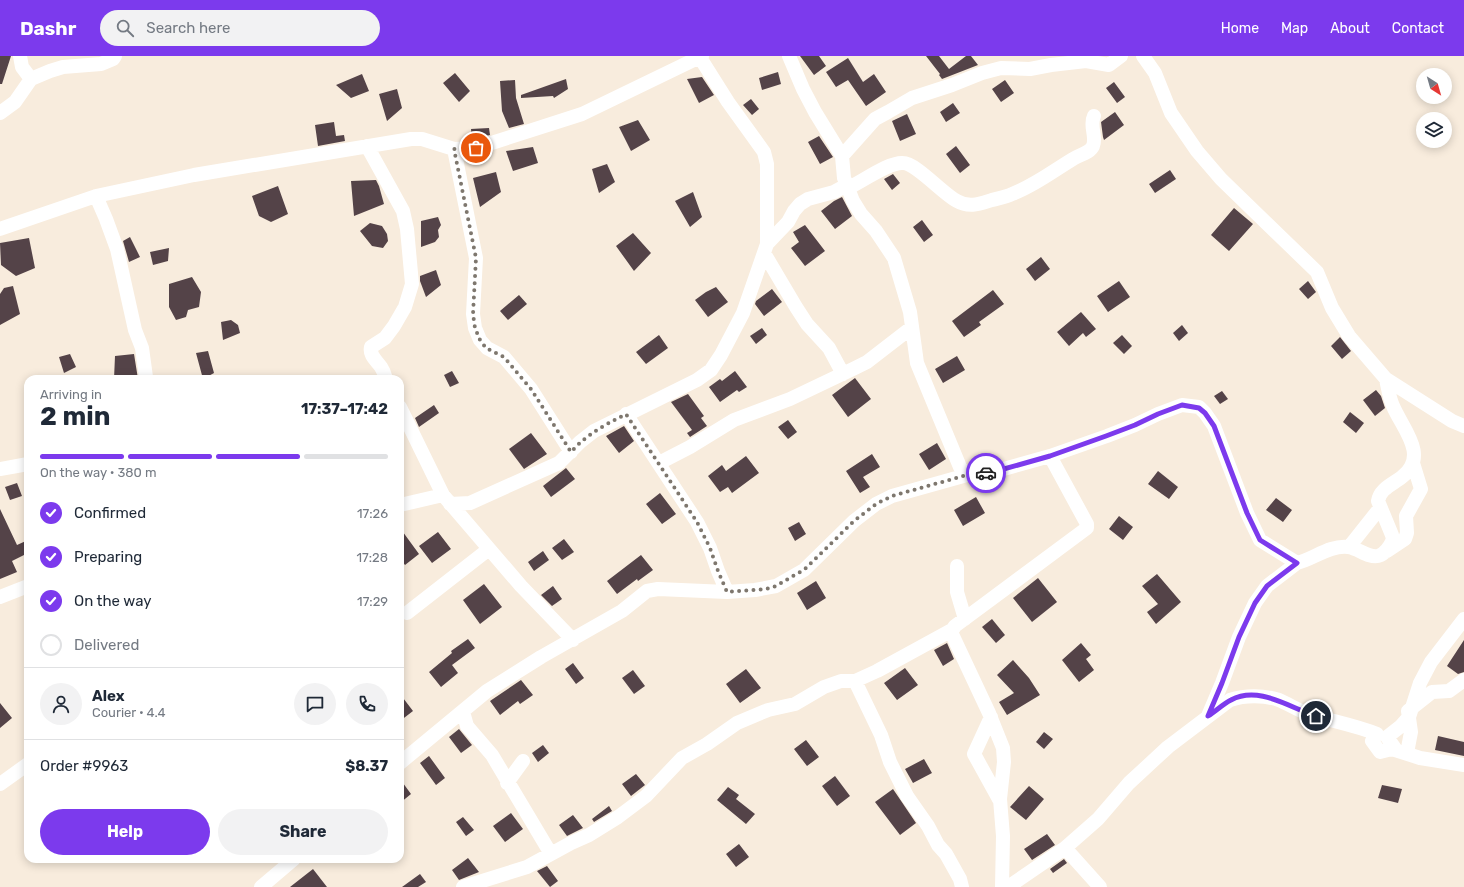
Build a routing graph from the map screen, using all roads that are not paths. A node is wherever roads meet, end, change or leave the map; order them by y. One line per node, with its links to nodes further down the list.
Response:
1 (20, 56): 7 (street)
2 (115, 56): 7 (street)
3 (700, 56): 11 (street); 16 (street)
4 (789, 56): 12 (street)
5 (1120, 56): 12 (street)
6 (1143, 56): 21 (street)
7 (31, 79): 8 (street)
8 (0, 113)
9 (1094, 116): 13 (street)
10 (367, 146): 11 (street); 14 (street); 20 (street)
11 (454, 149): 25 (street)
12 (842, 156): 13 (street)
13 (847, 187): 16 (street); 17 (street)
14 (96, 196): 15 (street); 19 (street)
15 (0, 229)
16 (766, 249): 18 (street); 22 (street)
17 (911, 328): 18 (street); 31 (street)
18 (843, 374): 27 (street)
19 (146, 375)
20 (384, 375)
21 (1386, 379): 24 (street); 28 (street)
22 (626, 414): 25 (street); 27 (street)
23 (404, 415): 32 (street)
24 (1464, 426)
25 (571, 452): 32 (street)
26 (1050, 456): 31 (street); 38 (street); 44 (street)
27 (659, 463): 41 (street)
28 (1413, 463): 34 (street); 37 (street)
29 (24, 465): 30 (street)
30 (0, 469)
31 (967, 475): 41 (street)
32 (447, 500): 33 (street); 36 (street)
33 (404, 505)
34 (1380, 508): 35 (street); 37 (street)
35 (1349, 547): 37 (street); 38 (street)
36 (489, 549): 43 (street); 47 (street)
37 (1383, 554)
38 (1297, 563): 52 (street)
39 (957, 566): 44 (street)
40 (24, 587): 42 (street)
41 (727, 592): 47 (street)
42 (0, 596)
43 (407, 613)
44 (965, 619): 46 (street)
45 (1464, 619): 51 (street)
46 (952, 630): 49 (street); 53 (street)
47 (573, 640): 50 (street)
48 (1464, 680): 51 (street)
49 (855, 681): 63 (street); 65 (street)
50 (463, 712): 55 (street); 59 (street)
51 (1411, 712): 54 (street); 54 (street)
52 (1208, 716): 54 (street); 62 (street)
53 (991, 717): 61 (street); 61 (street)
54 (1401, 751): 57 (street)
55 (404, 760)
56 (523, 761): 59 (street)
57 (1464, 765)
58 (24, 767): 60 (street)
59 (507, 782): 63 (street)
60 (0, 784)
61 (1001, 802): 68 (street)
62 (1065, 848): 69 (street); 70 (street)
63 (551, 854): 67 (street)
64 (289, 863): 66 (street)
65 (957, 884)
66 (261, 887)
67 (463, 887)
68 (1002, 887)
69 (1008, 887)
70 (1100, 887)

